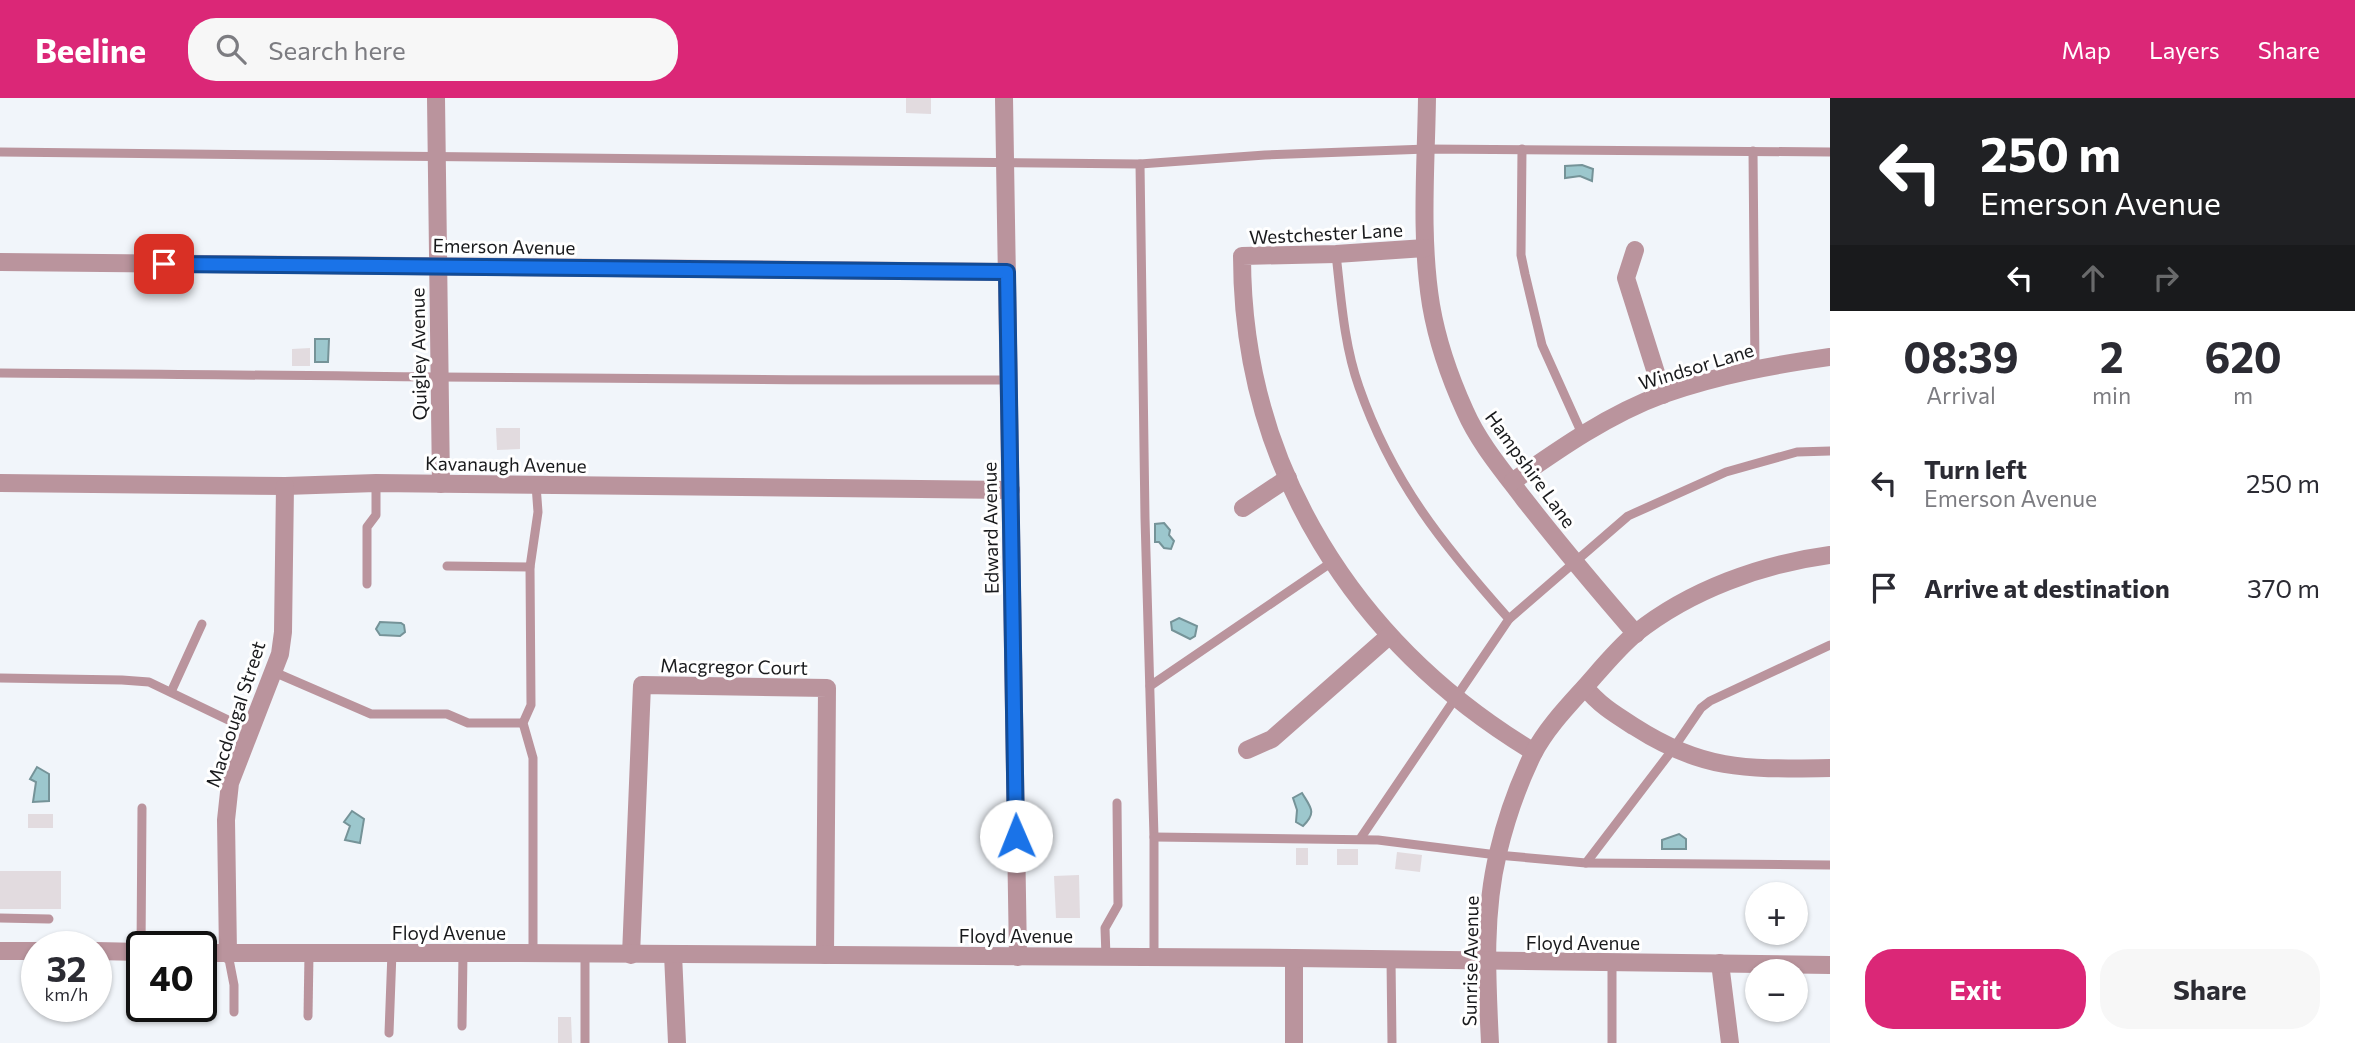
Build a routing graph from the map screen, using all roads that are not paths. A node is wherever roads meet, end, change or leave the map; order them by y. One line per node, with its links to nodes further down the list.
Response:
1 (436, 98): 9 (street, Quigley Avenue)
2 (1004, 98): 10 (street, Edward Avenue)
3 (1427, 98): 4 (street, Hampshire Lane)
4 (1426, 149): 5 (lane); 11 (lane); 12 (street, Hampshire Lane)
5 (1522, 149): 6 (lane); 24 (lane)
6 (1753, 151): 8 (lane); 19 (lane)
7 (0, 152): 9 (lane)
8 (1830, 152)
9 (437, 157): 10 (lane); 16 (street, Quigley Avenue)
10 (1005, 163): 11 (lane); 17 (street, Edward Avenue)
11 (1140, 164): 48 (lane)
12 (1426, 248): 14 (street, Westchester Lane); 27 (street, Hampshire Lane)
13 (1634, 250): 23 (street)
14 (1336, 254): 26 (street, Westchester Lane); 41 (lane)
15 (0, 262): 16 (street, Emerson Avenue)
16 (438, 266): 17 (street, Emerson Avenue); 21 (street, Quigley Avenue)
17 (1007, 272): 22 (street, Edward Avenue)
18 (1830, 358): 19 (street, Windsor Lane)
19 (1755, 368): 23 (street, Windsor Lane)
20 (0, 373): 21 (lane)
21 (440, 376): 22 (lane); 30 (street, Quigley Avenue)
22 (1009, 380): 33 (street, Edward Avenue)
23 (1663, 395): 24 (street, Windsor Lane)
24 (1583, 436): 27 (street, Windsor Lane)
25 (1830, 451): 37 (lane)
26 (1288, 478): 34 (street); 36 (street, Westchester Lane)
27 (1512, 482): 37 (street, Hampshire Lane)
28 (0, 483): 32 (street, Kavanaugh Avenue)
29 (376, 483): 30 (street, Kavanaugh Avenue); 32 (street, Kavanaugh Avenue); 40 (lane)
30 (441, 484): 31 (street, Kavanaugh Avenue)
31 (536, 485): 33 (street, Kavanaugh Avenue); 39 (lane)
32 (285, 486): 46 (street, Macdougal Street)
33 (1011, 490): 80 (street, Edward Avenue)
34 (1243, 508)
35 (1830, 555): 43 (street, Sunrise Avenue)
36 (1332, 562): 44 (street, Westchester Lane); 48 (lane)
37 (1573, 562): 41 (lane); 43 (street, Hampshire Lane)
38 (447, 566): 39 (lane)
39 (530, 567): 52 (lane)
40 (368, 584)
41 (1509, 619): 51 (lane)
42 (202, 624): 50 (lane)
43 (1636, 634): 49 (street, Sunrise Avenue)
44 (1390, 636): 51 (street, Westchester Lane); 55 (street)
45 (1830, 645): 54 (lane)
46 (274, 672): 52 (lane); 53 (street, Macdougal Street)
47 (0, 678): 50 (lane)
48 (1150, 686): 60 (lane)
49 (1585, 687): 54 (street); 56 (street, Sunrise Avenue)
50 (170, 692): 53 (lane)
51 (1455, 698): 56 (street, Westchester Lane); 61 (lane)
52 (523, 723): 72 (lane)
53 (249, 730): 74 (street, Macdougal Street)
54 (1673, 749): 57 (street); 63 (lane)
55 (1247, 750)
56 (1534, 752): 62 (street, Sunrise Avenue)
57 (1830, 768)
58 (1117, 803): 81 (lane)
59 (142, 808): 67 (lane)
60 (1154, 837): 61 (lane); 82 (lane)
61 (1360, 839): 62 (lane)
62 (1497, 855): 63 (lane); 85 (street, Sunrise Avenue)
63 (1586, 863): 64 (lane)
64 (1830, 865)
65 (0, 918): 66 (lane)
66 (49, 919)
67 (141, 931)
68 (0, 951): 69 (street)
69 (21, 951)
70 (392, 953): 71 (street, Floyd Avenue); 75 (street, Floyd Avenue); 92 (lane)
71 (463, 953): 72 (street, Floyd Avenue); 91 (lane)
72 (533, 953): 76 (street, Floyd Avenue)
73 (217, 954): 74 (street, Floyd Avenue)
74 (228, 954): 75 (street, Floyd Avenue); 89 (lane)
75 (309, 954): 90 (lane)
76 (585, 954): 78 (street, Floyd Avenue); 93 (lane)
77 (673, 954): 78 (street, Floyd Avenue); 79 (street, Floyd Avenue); 94 (street)
78 (631, 955): 79 (street, Macgregor Court)
79 (825, 955): 80 (street, Floyd Avenue)
80 (1018, 957): 81 (street, Floyd Avenue)
81 (1106, 957): 82 (street, Floyd Avenue)
82 (1154, 957): 83 (street, Floyd Avenue)
83 (1294, 958): 84 (street, Floyd Avenue); 95 (street)
84 (1391, 959): 85 (street, Floyd Avenue); 96 (lane)
85 (1487, 962): 86 (street, Floyd Avenue); 97 (street, Sunrise Avenue)
86 (1612, 963): 87 (street, Floyd Avenue); 98 (lane)
87 (1720, 963): 88 (street, Floyd Avenue); 99 (street)
88 (1830, 965)
89 (234, 1012)
90 (308, 1016)
91 (462, 1026)
92 (389, 1032)
93 (585, 1043)
94 (677, 1043)
95 (1294, 1043)
96 (1392, 1043)
97 (1490, 1043)
98 (1612, 1043)
99 (1730, 1043)

